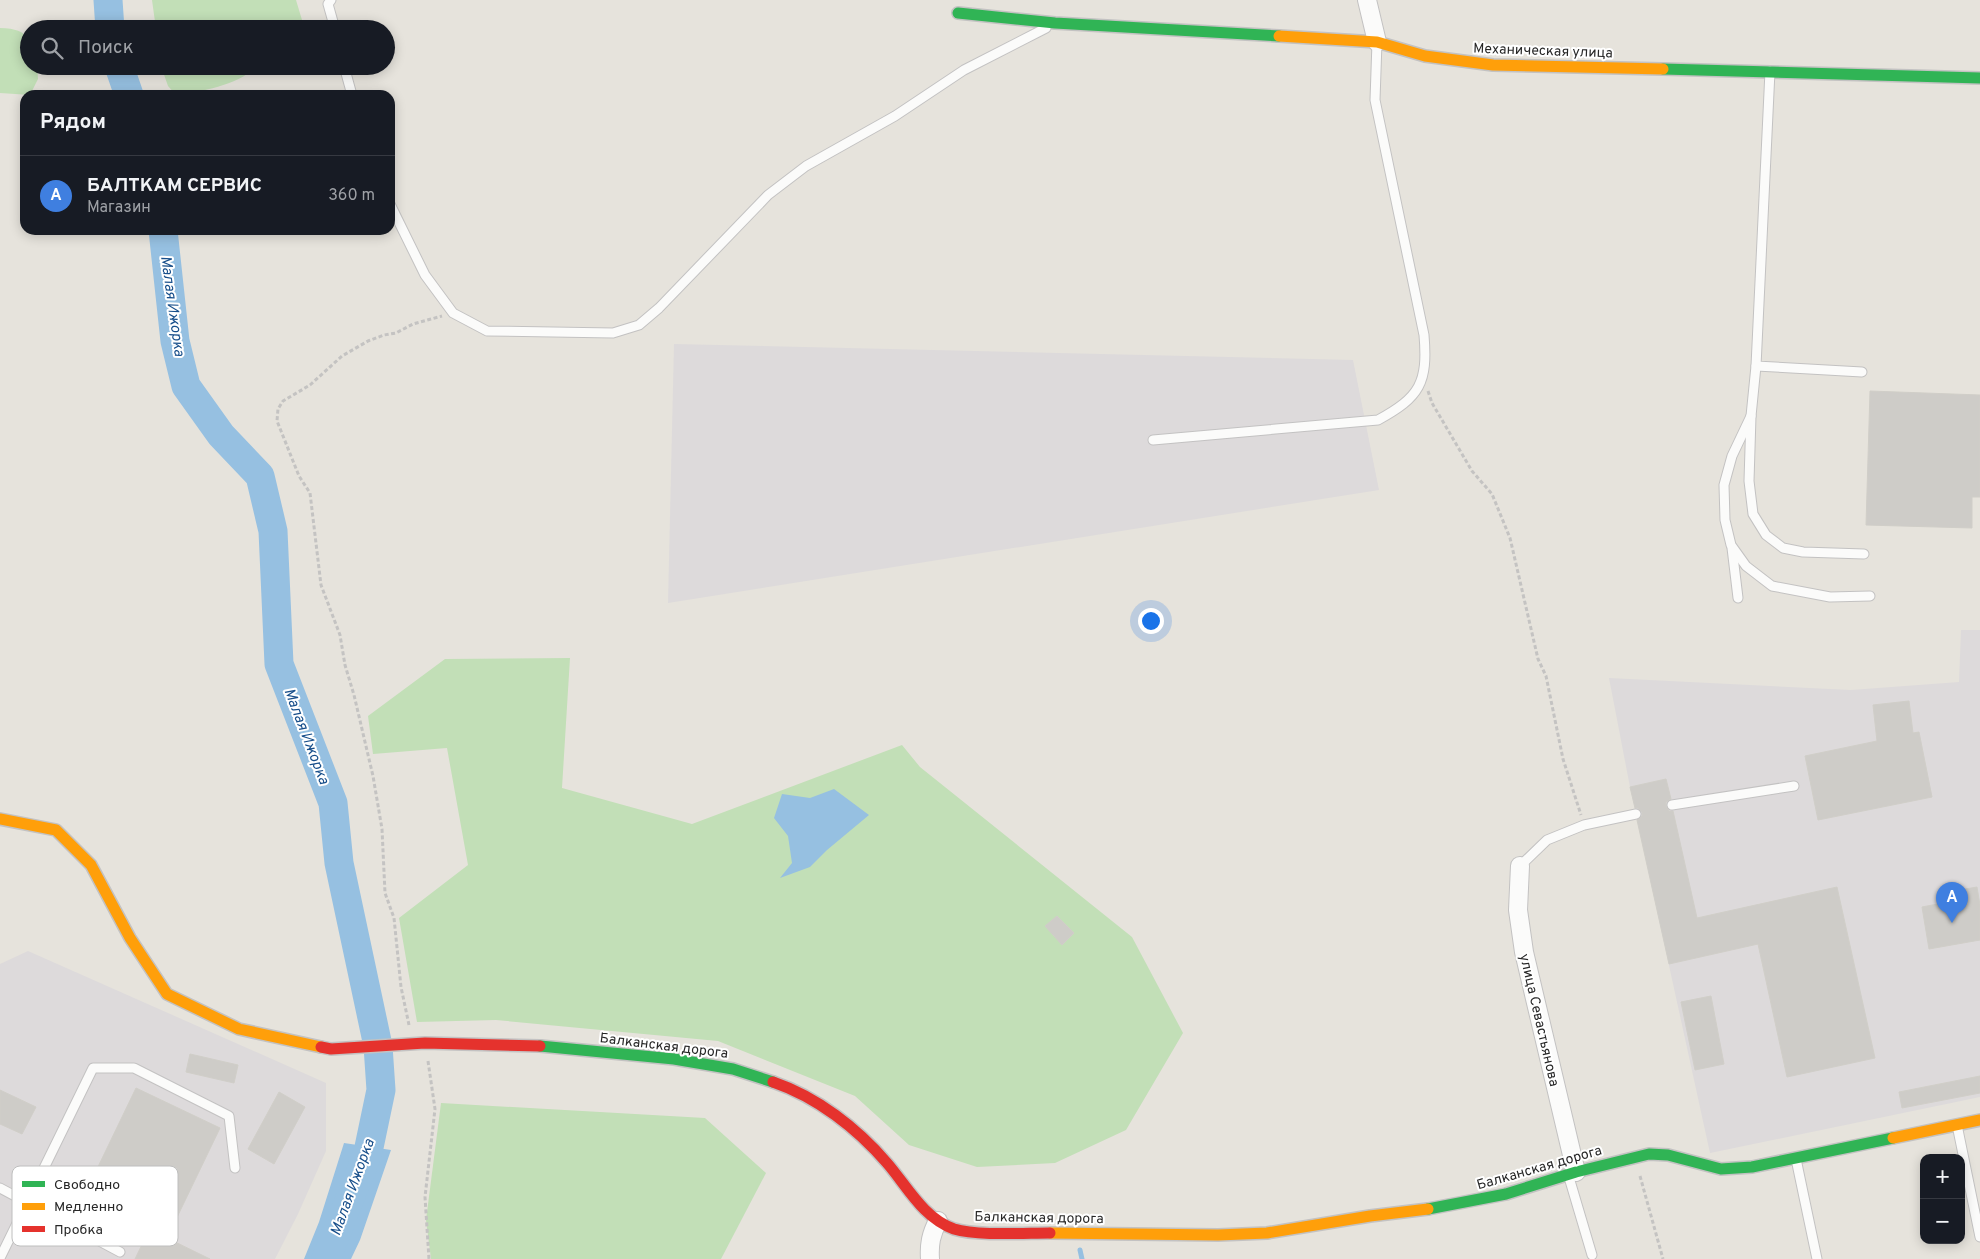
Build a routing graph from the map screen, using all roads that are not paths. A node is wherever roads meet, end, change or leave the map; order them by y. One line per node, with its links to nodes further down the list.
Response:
1 (330, 0): 4 (lane)
2 (1367, 0): 6 (street)
3 (958, 13): 5 (street, Механическая улица)
4 (332, 20)
5 (1055, 23): 6 (street, Механическая улица); 11 (lane)
6 (1377, 42): 7 (street, Механическая улица); 15 (lane)
7 (1770, 71): 9 (street, Механическая улица); 12 (lane)
8 (346, 75): 10 (lane)
9 (1980, 78)
10 (351, 90)
11 (395, 214)
12 (1756, 366): 13 (lane); 14 (lane)
13 (1862, 372)
14 (1751, 416): 16 (lane); 17 (lane)
15 (1153, 440)
16 (1731, 545): 18 (lane); 19 (lane)
17 (1864, 554)
18 (1870, 596)
19 (1738, 598)
20 (1794, 786): 21 (lane)
21 (1672, 805)
22 (1636, 814): 24 (lane)
23 (0, 819): 33 (street, Балканская дорога)
24 (1520, 866): 30 (street, улица Севастьянова)
25 (1980, 1120): 26 (street, Балканская дорога)
26 (1957, 1125): 27 (street, Балканская дорога); 35 (lane)
27 (1796, 1158): 30 (street, Балканская дорога); 41 (lane)
28 (45, 1166): 29 (lane)
29 (235, 1168)
30 (1572, 1173): 33 (street, Балканская дорога); 38 (lane)
31 (0, 1188): 32 (lane)
32 (12, 1195)
33 (938, 1221): 40 (street)
34 (12, 1234): 39 (lane)
35 (1980, 1237)
36 (109, 1246): 37 (lane)
37 (120, 1252)
38 (1592, 1255)
39 (0, 1258)
40 (930, 1259)
41 (1817, 1259)

